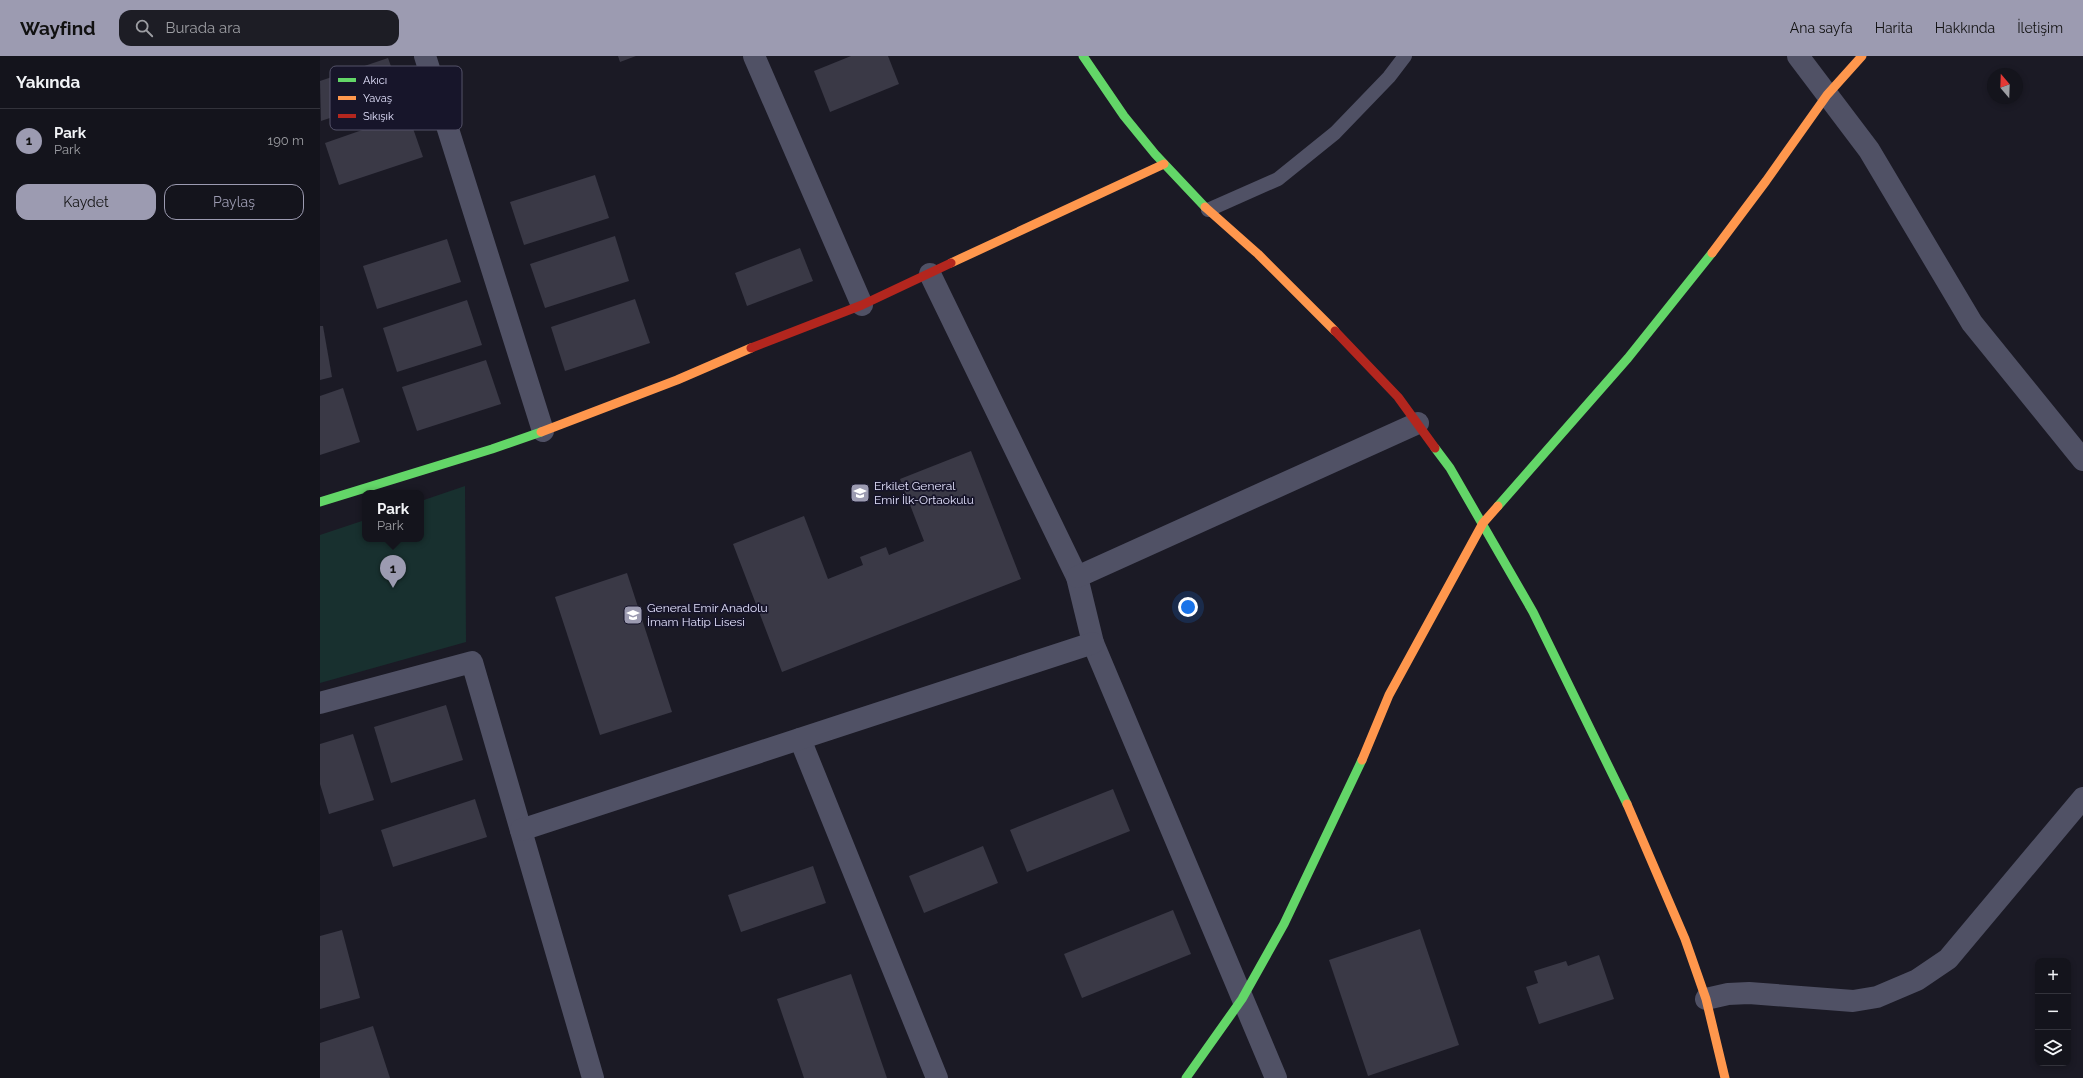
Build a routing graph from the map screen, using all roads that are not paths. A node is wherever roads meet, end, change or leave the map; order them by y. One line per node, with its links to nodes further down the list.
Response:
1 (425, 56): 7 (street)
2 (754, 56): 13 (street)
3 (1083, 56): 10 (street)
4 (1405, 56): 11 (lane)
5 (1798, 56): 8 (street)
6 (1862, 56): 8 (street)
7 (428, 66)
8 (1827, 95): 16 (street); 18 (street)
9 (448, 130): 15 (street)
10 (1164, 164): 11 (street); 12 (street)
11 (1208, 210): 14 (street)
12 (930, 274): 13 (street); 19 (street)
13 (862, 305): 15 (street)
14 (1418, 423): 18 (street); 19 (street)
15 (543, 431): 17 (street)
16 (2083, 460)
17 (320, 502)
18 (1483, 523): 25 (street); 26 (street)
19 (1077, 577): 20 (street)
20 (1093, 643): 22 (street); 25 (street)
21 (320, 703): 24 (street)
22 (800, 739): 24 (street); 28 (street)
23 (2083, 798): 26 (street)
24 (521, 830): 27 (street)
25 (1242, 999): 29 (street); 30 (street)
26 (1706, 999): 31 (street)
27 (593, 1078)
28 (937, 1078)
29 (1186, 1078)
30 (1276, 1078)
31 (1724, 1078)

